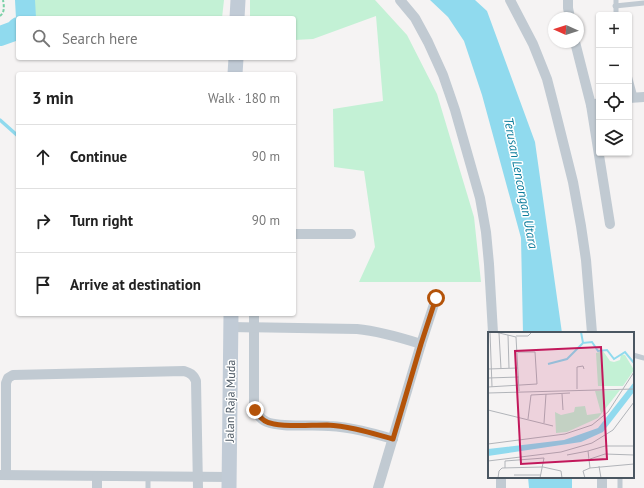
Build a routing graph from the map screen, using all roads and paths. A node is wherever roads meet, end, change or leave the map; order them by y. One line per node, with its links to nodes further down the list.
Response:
1 (3, 0): 9 (path)
2 (238, 0): 10 (street)
3 (400, 0): 24 (street)
4 (510, 0): 25 (street)
5 (568, 0): 8 (street)
6 (615, 3): 7 (lane)
7 (644, 3)
8 (569, 12)
9 (0, 16)
10 (237, 16)
11 (577, 48): 16 (street)
12 (236, 60): 13 (street)
13 (235, 72)
14 (632, 84): 15 (lane)
15 (636, 98)
16 (595, 104): 17 (street)
17 (610, 224)
18 (296, 234): 19 (street)
19 (351, 234)
20 (436, 298): 26 (street)
21 (254, 316): 23 (street)
22 (231, 321): 23 (street); 34 (street, Jalan Raja Muda)
23 (254, 328): 26 (street); 29 (street)
24 (493, 332)
25 (592, 332)
26 (421, 344): 29 (street)
27 (634, 355): 28 (lane)
28 (644, 358)
29 (393, 439): 38 (street)
30 (3, 475): 31 (street); 33 (street)
31 (97, 477): 32 (street); 35 (street)
32 (148, 477): 33 (street); 36 (lane)
33 (197, 477): 34 (street); 37 (street)
34 (229, 483)
35 (97, 488)
36 (148, 488)
37 (198, 488)
38 (378, 488)

